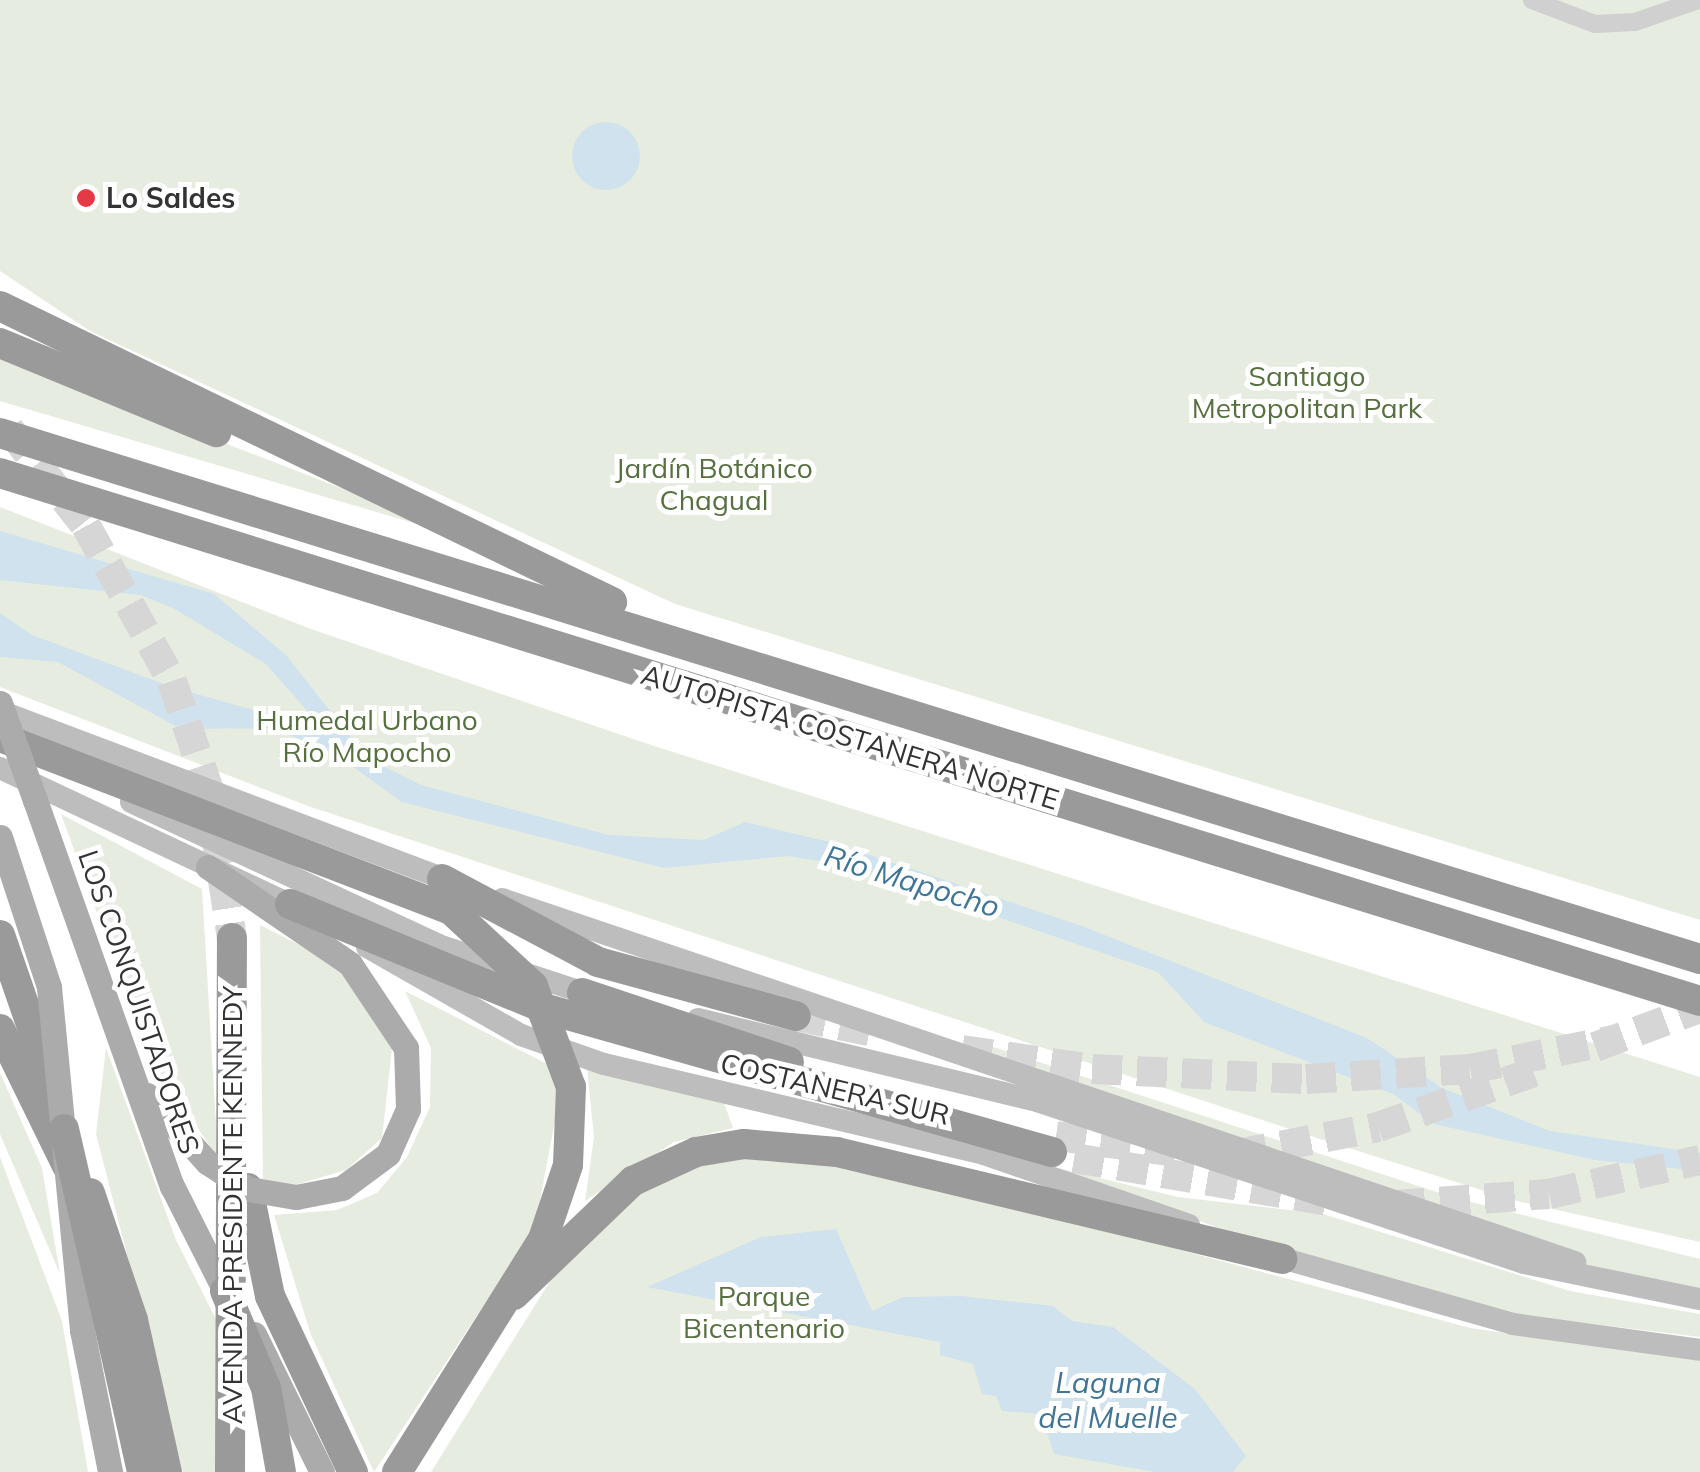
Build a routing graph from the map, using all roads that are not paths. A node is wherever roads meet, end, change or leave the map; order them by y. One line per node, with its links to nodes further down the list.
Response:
1 (1532, 0): 2 (street)
2 (1698, 0)
3 (0, 306): 6 (highway)
4 (0, 343): 6 (highway)
5 (0, 433): 8 (highway, AUTOPISTA COSTANERA NORTE)
6 (338, 472): 8 (highway)
7 (0, 473): 22 (highway, AUTOPISTA COSTANERA NORTE)
8 (709, 649): 20 (highway, AUTOPISTA COSTANERA NORTE)
9 (0, 703): 26 (main road, LOS CONQUISTADORES, bridge)
10 (0, 714): 13 (highway); 16 (main road, COSTANERA SUR)
11 (0, 740): 13 (highway); 21 (main road, COSTANERA SUR)
12 (0, 768): 15 (main road, COSTANERA SUR)
13 (100, 768): 32 (highway, bridge)
14 (0, 837): 27 (main road, bridge)
15 (208, 867): 17 (main road, COSTANERA SUR); 26 (main road, bridge)
16 (442, 879): 23 (highway); 30 (main road, COSTANERA SUR)
17 (290, 904): 21 (highway); 28 (main road, COSTANERA SUR)
18 (0, 935): 29 (highway)
19 (232, 938): 25 (highway, AVENIDA PRESIDENTE KENNEDY)
20 (1700, 959)
21 (582, 993): 30 (main road, COSTANERA SUR)
22 (1700, 1001)
23 (796, 1016)
24 (0, 1029): 29 (highway)
25 (236, 1050): 36 (highway); 40 (highway, AVENIDA PRESIDENTE KENNEDY)
26 (127, 1060): 31 (main road, LOS CONQUISTADORES)
27 (64, 1129): 34 (highway, bridge)
28 (1282, 1259): 32 (highway); 35 (main road, COSTANERA SUR)
29 (116, 1268): 39 (highway)
30 (1659, 1291): 33 (main road, COSTANERA SUR)
31 (226, 1292): 36 (main road, LOS CONQUISTADORES, bridge); 41 (highway, bridge)
32 (514, 1295): 42 (highway)
33 (1700, 1298)
34 (95, 1327): 37 (main road); 38 (highway)
35 (1700, 1350)
36 (341, 1468)
37 (110, 1472)
38 (142, 1472)
39 (167, 1472)
40 (230, 1472)
41 (281, 1472)
42 (397, 1472)

